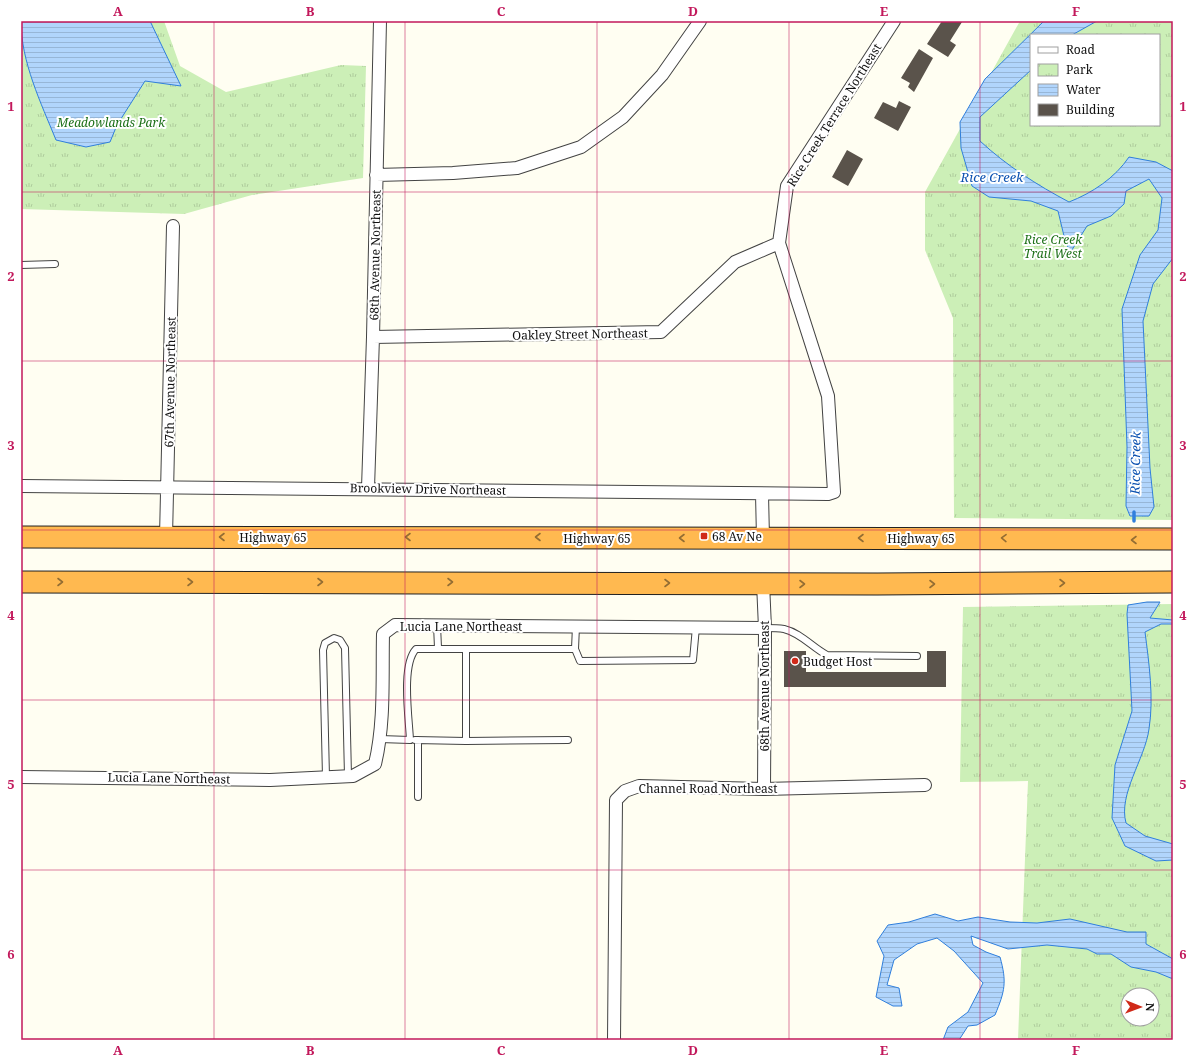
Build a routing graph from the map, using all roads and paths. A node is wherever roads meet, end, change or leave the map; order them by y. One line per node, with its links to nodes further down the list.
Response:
1 (380, 21): 4 (street, 68th Avenue Northeast)
2 (700, 21): 4 (street)
3 (894, 21): 6 (street, Rice Creek Terrace Northeast)
4 (376, 175): 9 (street, 68th Avenue Northeast)
5 (173, 226): 11 (street, 67th Avenue Northeast)
6 (780, 243): 9 (street, Oakley Street Northeast); 13 (street, Rice Creek Terrace Northeast)
7 (55, 264): 8 (lane)
8 (21, 265)
9 (373, 337): 12 (street, 68th Avenue Northeast)
10 (21, 486): 11 (street, Brookview Drive Northeast)
11 (168, 487): 12 (street, Brookview Drive Northeast); 16 (street, 67th Avenue Northeast)
12 (368, 488): 14 (street, Brookview Drive Northeast)
13 (834, 492): 14 (street, Brookview Drive Northeast)
14 (762, 494): 17 (street)
15 (21, 537): 16 (highway, Highway 65)
16 (166, 537): 17 (highway, Highway 65, one-way to 16)
17 (763, 538): 18 (highway, Highway 65, one-way to 17)
18 (1173, 539)
19 (21, 582): 21 (highway, one-way to 21)
20 (1173, 582): 21 (highway, one-way to 20)
21 (763, 583): 25 (street, 68th Avenue Northeast)
22 (437, 625): 23 (street, Lucia Lane Northeast); 26 (lane); 30 (street, Lucia Lane Northeast)
23 (576, 626): 24 (street, Lucia Lane Northeast); 28 (lane)
24 (696, 627): 25 (street, Lucia Lane Northeast); 28 (lane)
25 (765, 628): 29 (lane); 39 (street, 68th Avenue Northeast)
26 (438, 648): 27 (lane); 31 (lane)
27 (466, 648): 28 (lane); 34 (lane)
28 (575, 649)
29 (917, 656)
30 (380, 739): 31 (lane); 35 (street, Lucia Lane Northeast)
31 (410, 740): 32 (lane)
32 (418, 740): 34 (lane); 40 (lane)
33 (568, 740): 34 (lane)
34 (466, 741)
35 (348, 776): 37 (street, Lucia Lane Northeast); 37 (lane)
36 (21, 777): 37 (street, Lucia Lane Northeast)
37 (326, 777)
38 (925, 785): 39 (street, Channel Road Northeast)
39 (764, 789): 41 (street, Channel Road Northeast)
40 (418, 797)
41 (614, 1040)

